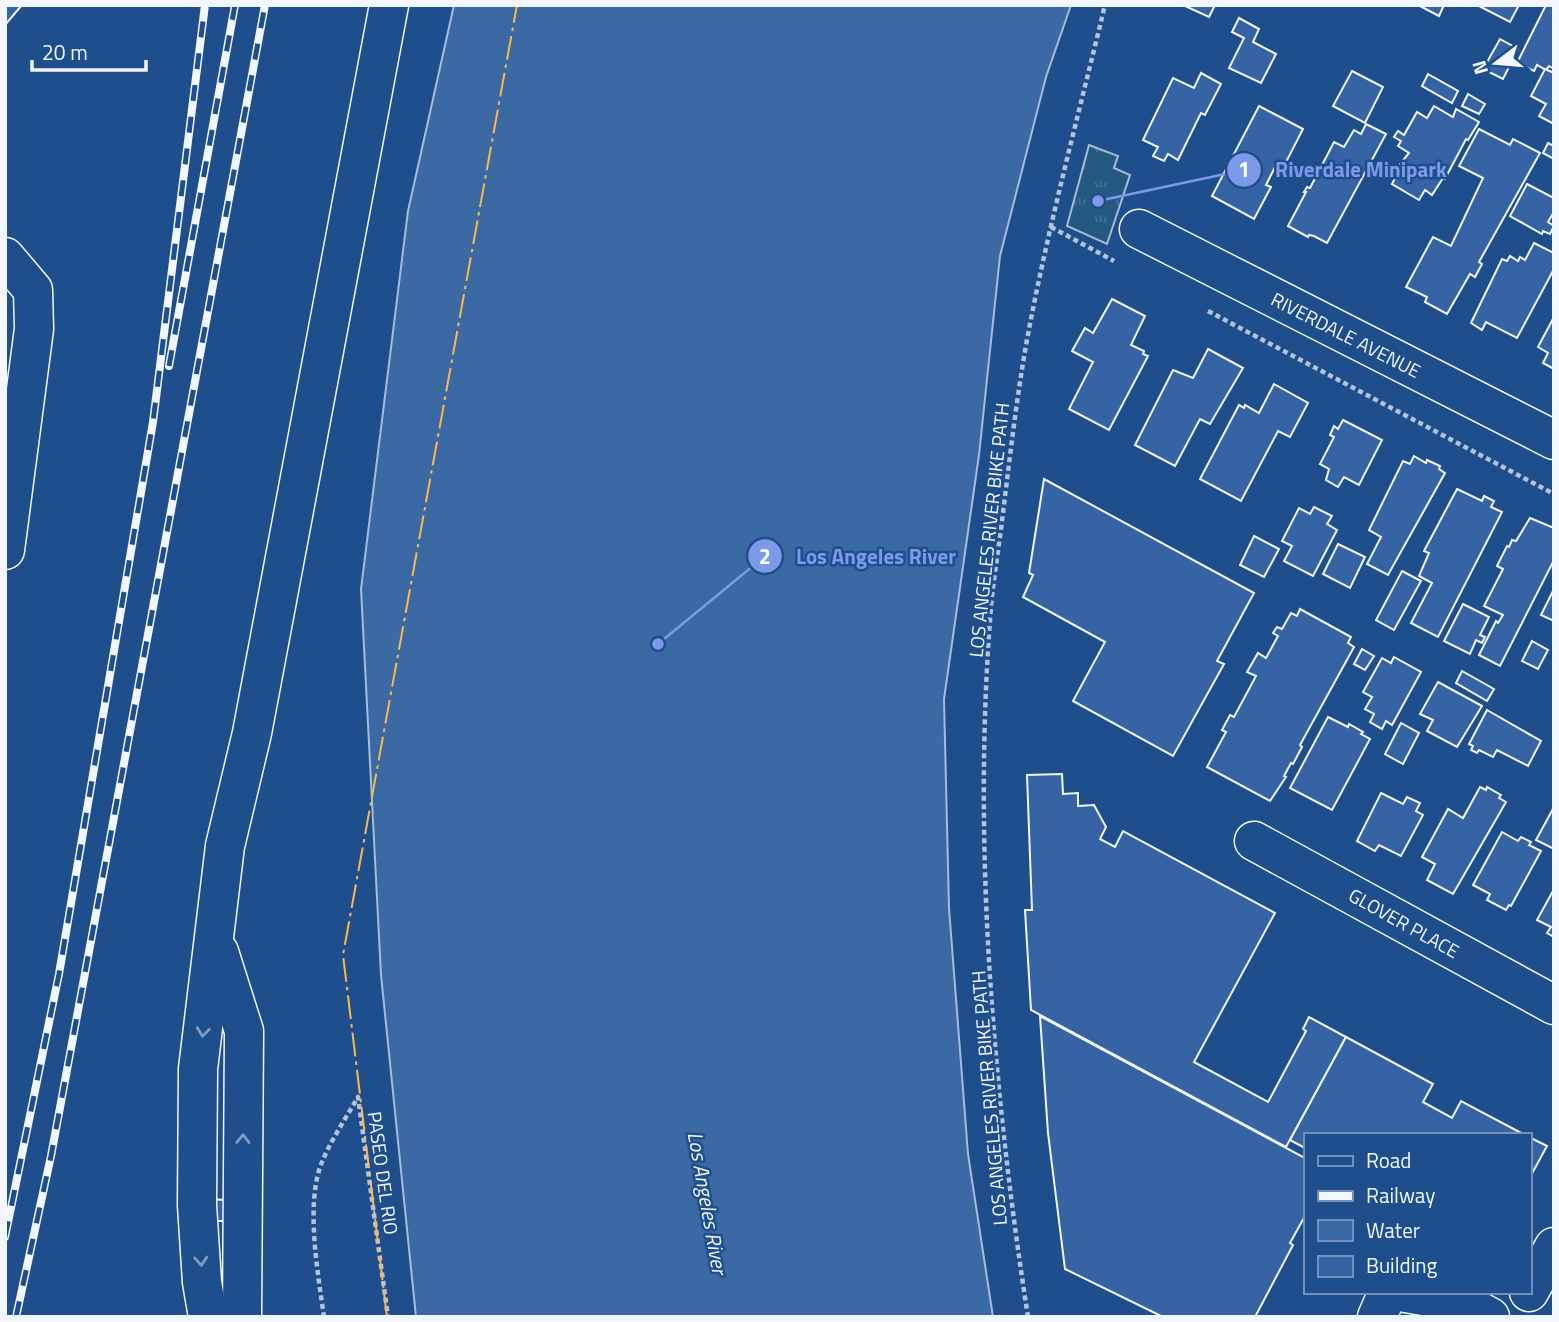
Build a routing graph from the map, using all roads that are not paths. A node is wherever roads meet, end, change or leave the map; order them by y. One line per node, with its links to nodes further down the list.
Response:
1 (388, 5): 7 (street)
2 (1139, 229): 4 (street, RIVERDALE AVENUE)
3 (5, 257): 5 (street)
4 (1554, 440)
5 (5, 550)
6 (1254, 841): 8 (street, GLOVER PLACE)
7 (215, 940): 14 (street, one-way to 14); 15 (street, one-way to 7)
8 (1554, 1005)
9 (1554, 1247): 10 (street)
10 (1531, 1288)
11 (1387, 1294): 16 (street)
12 (1412, 1294): 17 (street)
13 (1528, 1294): 18 (street)
14 (208, 1317)
15 (242, 1317)
16 (1377, 1317)
17 (1490, 1317)
18 (1516, 1317)

